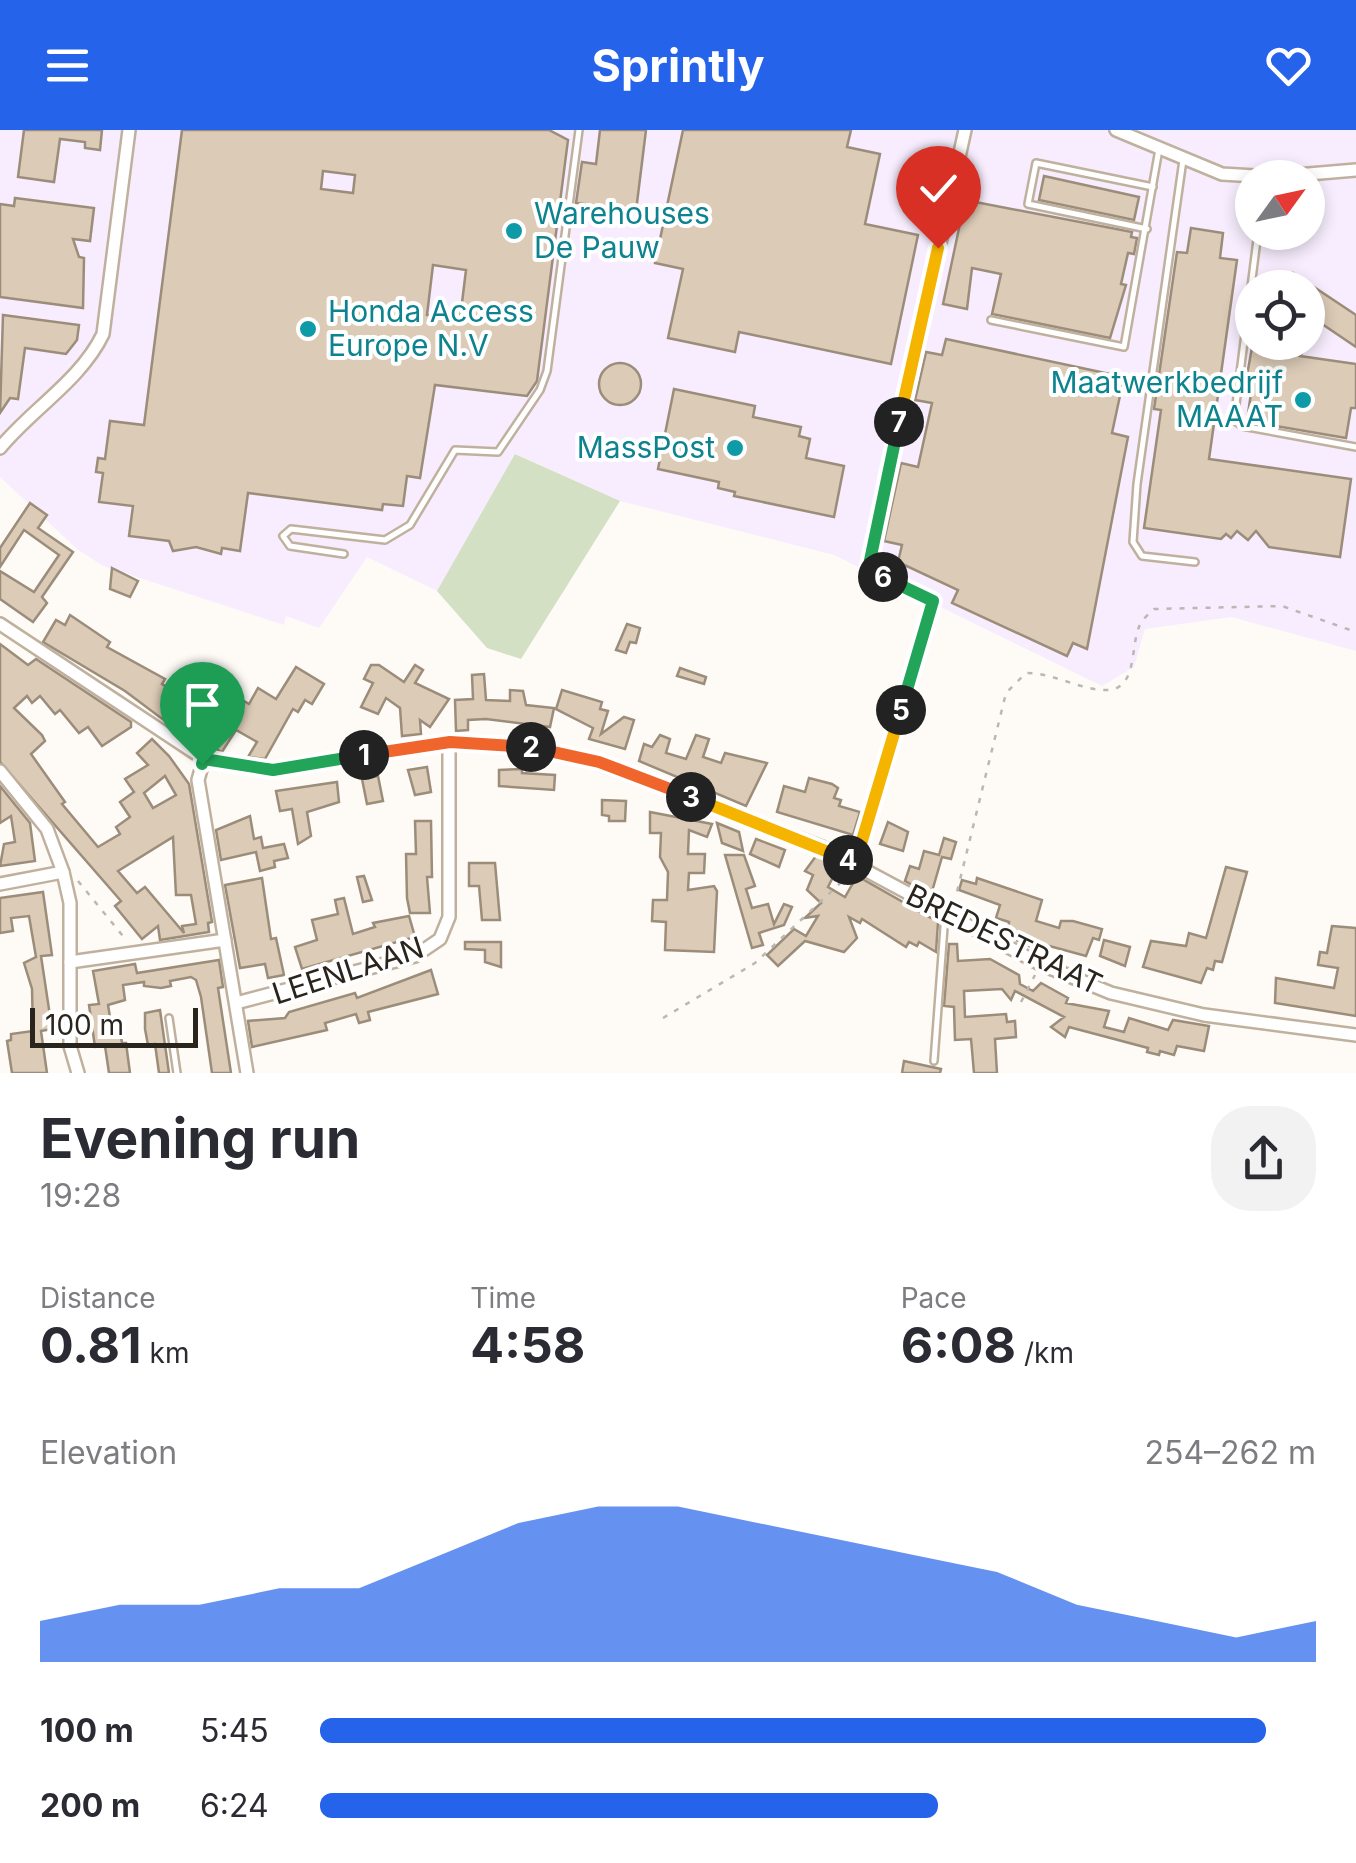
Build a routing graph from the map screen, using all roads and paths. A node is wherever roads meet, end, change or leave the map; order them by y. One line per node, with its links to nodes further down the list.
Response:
1 (129, 130): 13 (street)
2 (579, 130): 14 (lane)
3 (965, 130): 16 (street)
4 (1116, 130): 5 (street)
5 (1159, 147): 6 (street); 8 (lane)
6 (1184, 157): 7 (street); 15 (lane)
7 (1356, 170)
8 (1154, 187): 9 (lane); 9 (lane)
9 (1147, 228): 11 (lane)
10 (1256, 250): 12 (lane)
11 (991, 320)
12 (1356, 447)
13 (0, 448)
14 (344, 554)
15 (1195, 562)
16 (868, 570): 22 (path)
17 (0, 624): 20 (street, BREDESTRAAT)
18 (1356, 632): 25 (path)
19 (450, 742): 20 (street, BREDESTRAAT); 22 (street, BREDESTRAAT); 31 (street, LEENLAAN)
20 (204, 759): 26 (street)
21 (0, 771): 23 (street)
22 (855, 864): 25 (street, BREDESTRAAT); 33 (path)
23 (63, 872): 24 (street); 27 (path); 28 (street)
24 (0, 884)
25 (948, 916): 29 (street, BREDESTRAAT); 35 (lane)
26 (225, 940): 27 (street); 31 (street)
27 (138, 953): 28 (street)
28 (70, 962): 36 (street)
29 (1040, 964): 30 (path); 34 (street, BREDESTRAAT)
30 (1021, 1002)
31 (236, 1003): 38 (street)
32 (169, 1018): 37 (lane)
33 (663, 1018)
34 (1356, 1035)
35 (934, 1060)
36 (78, 1073)
37 (177, 1073)
38 (247, 1073)

